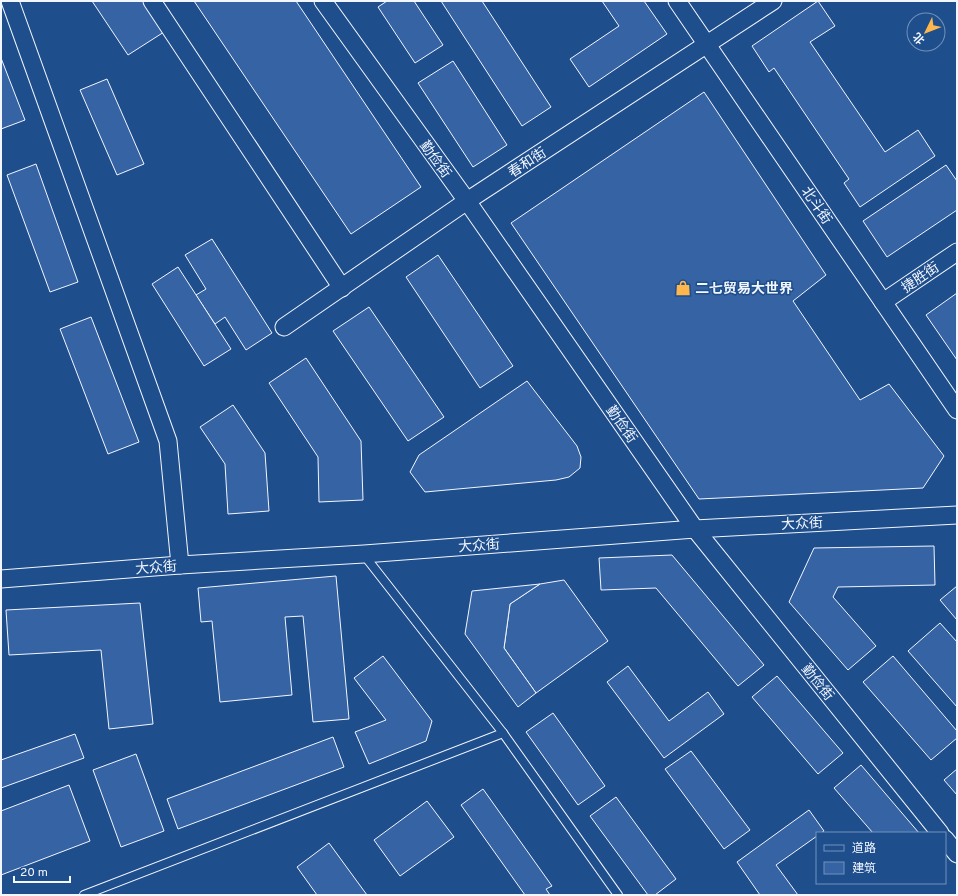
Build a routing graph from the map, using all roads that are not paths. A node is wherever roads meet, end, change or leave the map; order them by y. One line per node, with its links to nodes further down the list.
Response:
1 (10, 1): 16 (street)
2 (152, 1): 9 (street)
3 (323, 1): 7 (street, 勤俭街)
4 (678, 1): 6 (street, 北斗街)
5 (773, 1): 6 (street, 春和街)
6 (708, 45): 7 (street, 春和街); 10 (street, 北斗街)
7 (467, 202): 9 (street, 春和街); 14 (street, 勤俭街)
8 (957, 252): 10 (street, 捷胜街)
9 (342, 288): 11 (street, 春和街)
10 (883, 302): 12 (street, 北斗街)
11 (284, 327)
12 (957, 410)
13 (957, 515): 14 (street, 大众街)
14 (696, 529): 15 (street, 大众街); 19 (street, 勤俭街)
15 (364, 554): 16 (street, 大众街); 18 (lane)
16 (180, 565): 17 (street, 大众街)
17 (1, 579)
18 (503, 733): 22 (lane); 23 (lane)
19 (939, 832)
20 (946, 840): 21 (street)
21 (957, 854)
22 (84, 895)
23 (618, 895)

